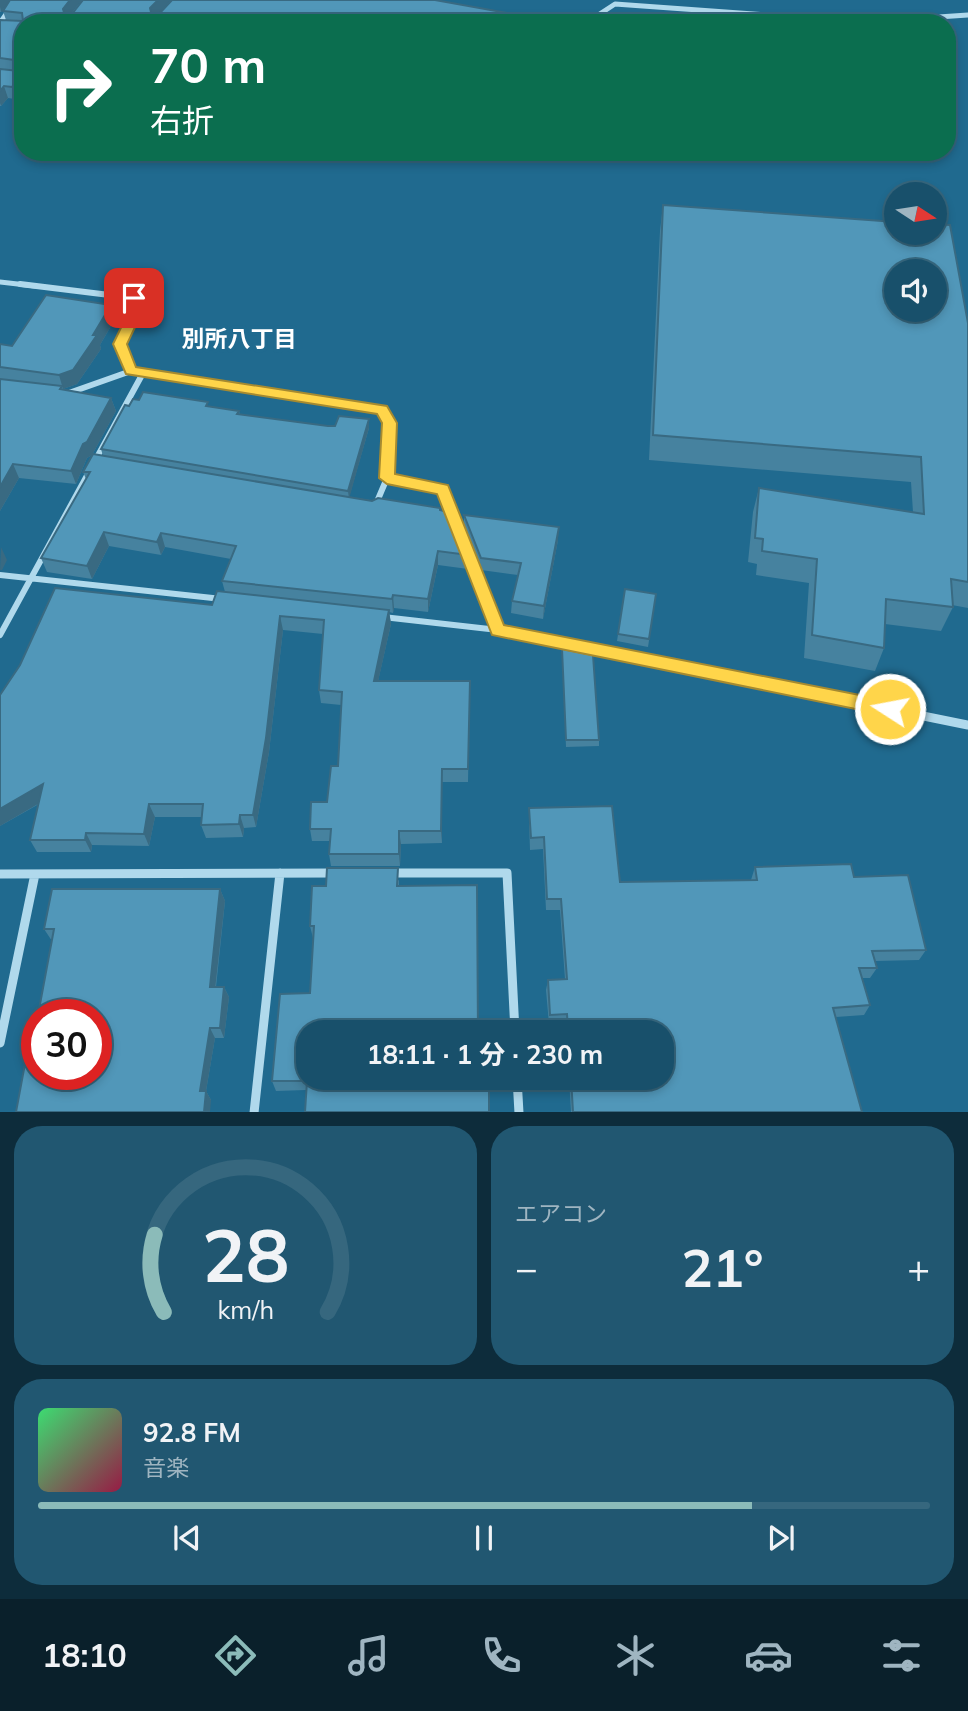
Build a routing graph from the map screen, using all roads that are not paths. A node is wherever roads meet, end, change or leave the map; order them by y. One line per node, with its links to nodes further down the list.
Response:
1 (16, 0): 4 (street)
2 (600, 14): 3 (street)
3 (766, 14)
4 (0, 25): 5 (street)
5 (11, 28)
6 (0, 282): 7 (street)
7 (131, 371): 8 (street); 9 (street)
8 (143, 373): 10 (street); 12 (street)
9 (51, 393)
10 (92, 461): 11 (street); 15 (street)
11 (106, 464)
12 (387, 478): 13 (street); 18 (street)
13 (374, 509)
14 (0, 575): 15 (street)
15 (31, 577): 16 (street); 19 (street)
16 (237, 601)
17 (374, 616): 18 (street)
18 (498, 630): 20 (street)
19 (0, 635)
20 (968, 725)
21 (280, 873): 22 (street); 25 (street); 29 (street)
22 (347, 873)
23 (374, 873): 26 (street)
24 (0, 874): 25 (street)
25 (35, 874): 27 (street)
26 (514, 1020)
27 (0, 1043)
28 (518, 1090): 30 (street)
29 (254, 1112)
30 (519, 1112)

